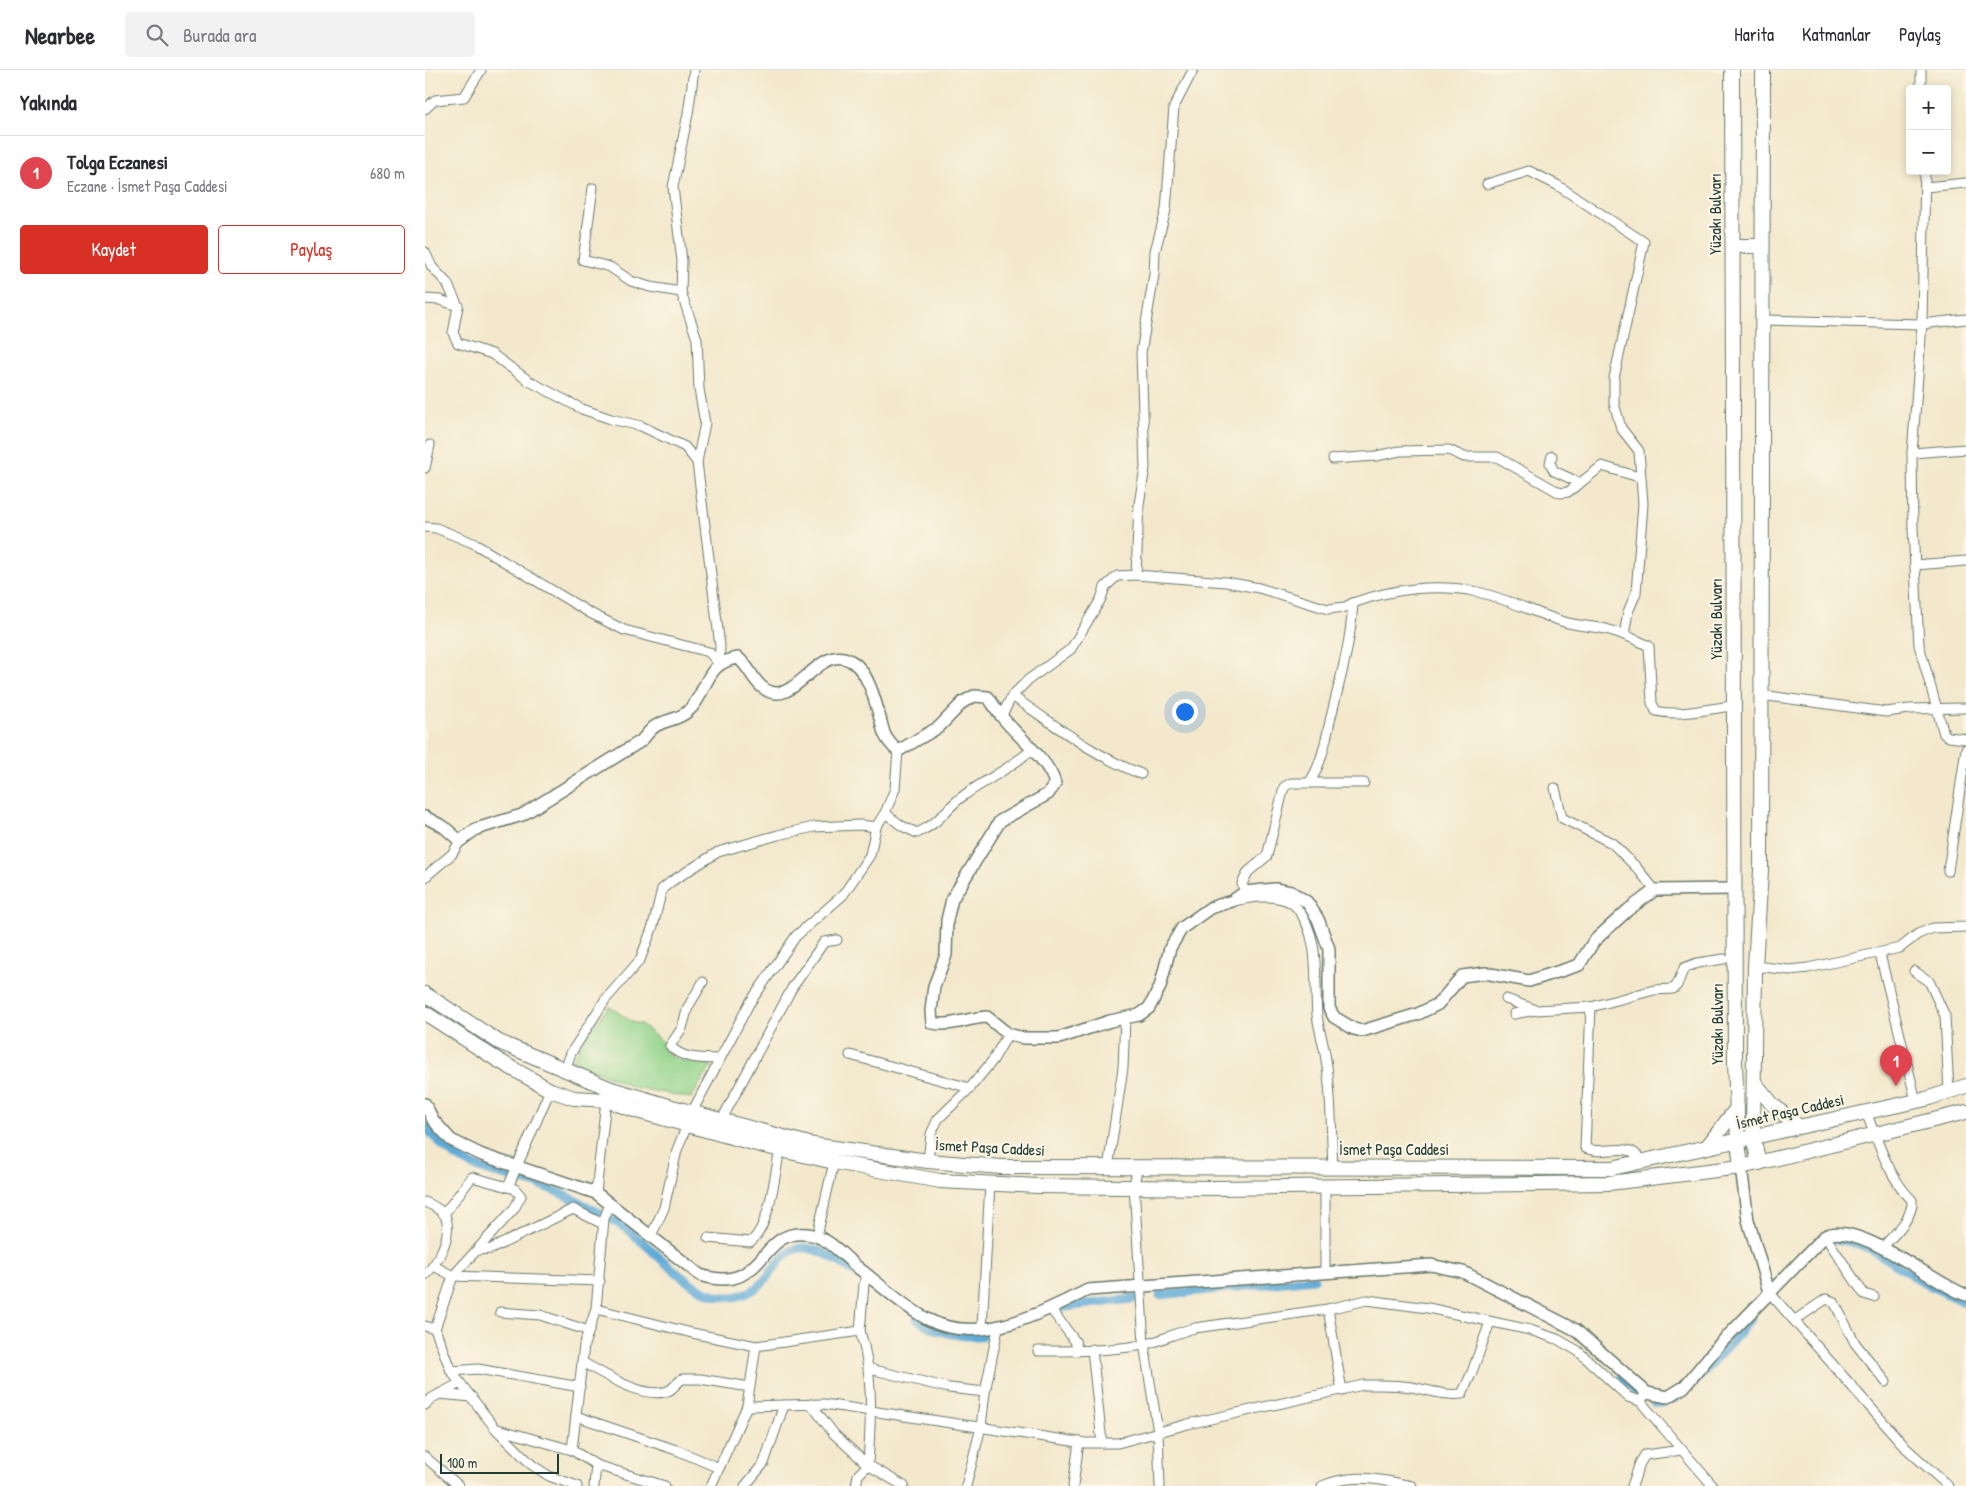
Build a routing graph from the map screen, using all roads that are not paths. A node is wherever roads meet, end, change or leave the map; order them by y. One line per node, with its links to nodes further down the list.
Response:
1 (481, 70): 8 (street)
2 (694, 70): 17 (street)
3 (1193, 70): 35 (street)
4 (1733, 70): 14 (main road, Yüzakı Bulvarı)
5 (1763, 70): 15 (main road)
6 (1921, 70): 7 (street)
7 (1921, 85)
8 (425, 109)
9 (1925, 175): 12 (street)
10 (1966, 183): 12 (street)
11 (1487, 184): 30 (street)
12 (1925, 187): 22 (street)
13 (593, 188): 17 (street)
14 (1733, 246): 15 (main road); 41 (main road, Yüzakı Bulvarı)
15 (1763, 246): 21 (main road)
16 (425, 252): 19 (street)
17 (681, 292): 28 (street)
18 (425, 299): 19 (street)
19 (457, 306): 28 (street)
20 (1966, 319): 22 (street)
21 (1763, 320): 22 (street); 39 (main road)
22 (1922, 324): 25 (street)
23 (430, 445): 29 (street)
24 (1966, 449): 25 (street)
25 (1912, 453): 34 (street)
26 (1552, 456): 31 (street)
27 (1333, 459): 31 (street)
28 (697, 462): 38 (street)
29 (425, 468)
30 (1639, 477): 31 (street); 37 (street)
31 (1581, 483)
32 (425, 527): 38 (street)
33 (1966, 561): 34 (street)
34 (1915, 565): 42 (street)
35 (1135, 575): 36 (street); 40 (street)
36 (1353, 603): 37 (street); 50 (street)
37 (1624, 635): 41 (street)
38 (719, 664): 48 (street); 56 (street)
39 (1761, 695): 42 (street); 67 (main road)
40 (1012, 696): 44 (street); 49 (street)
41 (1733, 706): 59 (main road, Yüzakı Bulvarı)
42 (1938, 708): 43 (street); 45 (street)
43 (1966, 708)
44 (1001, 717): 47 (street); 48 (street)
45 (1966, 739)
46 (1966, 749): 57 (street)
47 (1031, 750): 53 (street); 77 (street)
48 (898, 751): 53 (street)
49 (1141, 774)
50 (1309, 783): 51 (street); 61 (street)
51 (1364, 783)
52 (1555, 788): 60 (street)
53 (885, 813): 55 (street)
54 (425, 817): 56 (street)
55 (876, 827): 80 (street); 81 (street)
56 (460, 841): 58 (street)
57 (1948, 871)
58 (425, 877)
59 (1734, 889): 60 (street); 90 (main road, Yüzakı Bulvarı)
60 (1655, 890): 61 (street)
61 (1245, 892): 62 (street)
62 (1232, 901): 76 (street); 105 (street)
63 (1966, 927): 65 (street)
64 (837, 940): 94 (street)
65 (1880, 954): 67 (street); 88 (street)
66 (1724, 959): 72 (street)
67 (1755, 966): 83 (main road)
68 (1914, 971): 86 (street)
69 (703, 982): 80 (street)
70 (425, 994): 79 (main road)
71 (1506, 999): 73 (street)
72 (1591, 1007): 73 (street); 102 (street)
73 (1536, 1010): 75 (street)
74 (425, 1013): 82 (main road)
75 (1514, 1014)
76 (1125, 1018): 77 (street); 107 (street)
77 (1008, 1034): 84 (street)
78 (850, 1055): 84 (street)
79 (537, 1058): 81 (main road); 82 (main road)
80 (720, 1059): 93 (street)
81 (565, 1070): 93 (main road)
82 (531, 1079): 85 (main road)
83 (1754, 1082): 95 (main road); 97 (main road)
84 (970, 1088): 101 (street)
85 (550, 1090): 87 (main road); 109 (street)
86 (1961, 1090): 88 (main road, İsmet Paşa Caddesi)
87 (606, 1100): 93 (main road); 113 (street)
88 (1916, 1101): 91 (main road, İsmet Paşa Caddesi)
89 (425, 1104): 109 (street)
90 (1737, 1108): 98 (main road, Yüzakı Bulvarı); 99 (main road)
91 (1866, 1112): 95 (main road, İsmet Paşa Caddesi); 96 (street)
92 (1966, 1112): 96 (main road)
93 (690, 1119): 94 (main road, İsmet Paşa Caddesi); 100 (main road); 117 (street)
94 (721, 1121): 101 (main road, İsmet Paşa Caddesi)
95 (1798, 1126): 97 (main road, İsmet Paşa Caddesi)
96 (1875, 1135): 104 (main road); 121 (street)
97 (1753, 1137): 98 (main road, İsmet Paşa Caddesi); 104 (main road)
98 (1738, 1141): 99 (main road, İsmet Paşa Caddesi); 106 (main road, Yüzakı Bulvarı)
99 (1707, 1147): 102 (main road, İsmet Paşa Caddesi)
100 (780, 1149): 103 (main road); 120 (street)
101 (928, 1161): 107 (main road, İsmet Paşa Caddesi)
102 (1641, 1161): 105 (main road, İsmet Paşa Caddesi)
103 (834, 1162): 110 (main road); 118 (street)
104 (1759, 1162): 106 (main road)
105 (1333, 1167): 108 (main road, İsmet Paşa Caddesi)
106 (1741, 1167): 112 (main road); 130 (street)
107 (1108, 1168): 108 (main road, İsmet Paşa Caddesi)
108 (1137, 1169): 111 (street)
109 (512, 1178): 113 (street); 115 (street); 122 (street)
110 (990, 1182): 111 (main road); 140 (street)
111 (1135, 1186): 112 (main road); 129 (street)
112 (1325, 1186): 124 (street)
113 (595, 1193): 116 (street)
114 (425, 1202): 115 (street)
115 (444, 1214): 123 (street)
116 (606, 1215): 117 (street); 122 (street); 128 (street)
117 (651, 1236): 118 (street)
118 (817, 1236): 127 (street)
119 (1825, 1236): 121 (street); 130 (street); 132 (street)
120 (708, 1238)
121 (1883, 1247): 131 (street)
122 (477, 1250): 126 (street)
123 (434, 1266): 125 (street); 126 (street)
124 (1325, 1272): 129 (street); 161 (street)
125 (425, 1274)
126 (453, 1276): 128 (street); 142 (street)
127 (866, 1279): 140 (street); 144 (street)
128 (600, 1281): 134 (street)
129 (1142, 1285): 133 (street); 145 (street)
130 (1769, 1292): 137 (street); 161 (street)
131 (1966, 1295)
132 (1874, 1298)
133 (1050, 1308): 141 (street); 148 (street)
134 (596, 1309): 143 (street); 146 (street)
135 (1328, 1309): 138 (street); 145 (street); 157 (street)
136 (500, 1312): 143 (street)
137 (1795, 1320): 153 (street); 194 (street)
138 (1490, 1322): 157 (street); 161 (street)
139 (425, 1326): 142 (street)
140 (982, 1328): 141 (street)
141 (998, 1328): 158 (street)
142 (435, 1329): 152 (street)
143 (589, 1331): 150 (street)
144 (860, 1331): 146 (street); 151 (street)
145 (1144, 1344): 147 (street); 170 (street)
146 (756, 1346): 156 (street)
147 (1092, 1349): 148 (street); 172 (street)
148 (1078, 1350): 149 (street)
149 (1038, 1351)
150 (582, 1362): 155 (street); 156 (street)
151 (870, 1370): 158 (street); 166 (street)
152 (451, 1371): 154 (street); 155 (street)
153 (1886, 1382)
154 (460, 1383): 159 (street); 160 (street)
155 (580, 1386): 167 (street)
156 (750, 1387): 165 (street)
157 (1342, 1391): 170 (street)
158 (985, 1392): 168 (street)
159 (439, 1394): 160 (street); 163 (street)
160 (472, 1397): 169 (street)
161 (1644, 1397): 174 (street)
162 (811, 1404): 164 (street); 166 (street); 177 (street)
163 (425, 1405)
164 (784, 1405): 165 (street); 184 (street)
165 (747, 1406): 178 (street)
166 (871, 1410): 168 (street); 177 (street)
167 (576, 1416): 173 (street); 178 (street)
168 (981, 1427): 171 (street); 187 (street)
169 (495, 1428): 173 (street); 180 (street)
170 (1157, 1432): 172 (street); 189 (street)
171 (1079, 1442): 172 (street); 188 (street)
172 (1101, 1443)
173 (572, 1450): 176 (street)
174 (1683, 1450): 192 (street); 193 (street)
175 (425, 1456): 179 (street)
176 (596, 1465): 181 (street); 182 (street)
177 (868, 1465): 185 (street); 186 (street)
178 (719, 1468): 183 (street)
179 (459, 1486)
180 (577, 1486)
181 (594, 1486)
182 (665, 1486)
183 (711, 1486)
184 (745, 1486)
185 (856, 1486)
186 (904, 1486)
187 (966, 1486)
188 (1073, 1486)
189 (1161, 1486)
190 (1322, 1486): 191 (street)
191 (1412, 1486)
192 (1632, 1486)
193 (1713, 1486)
194 (1948, 1486)

